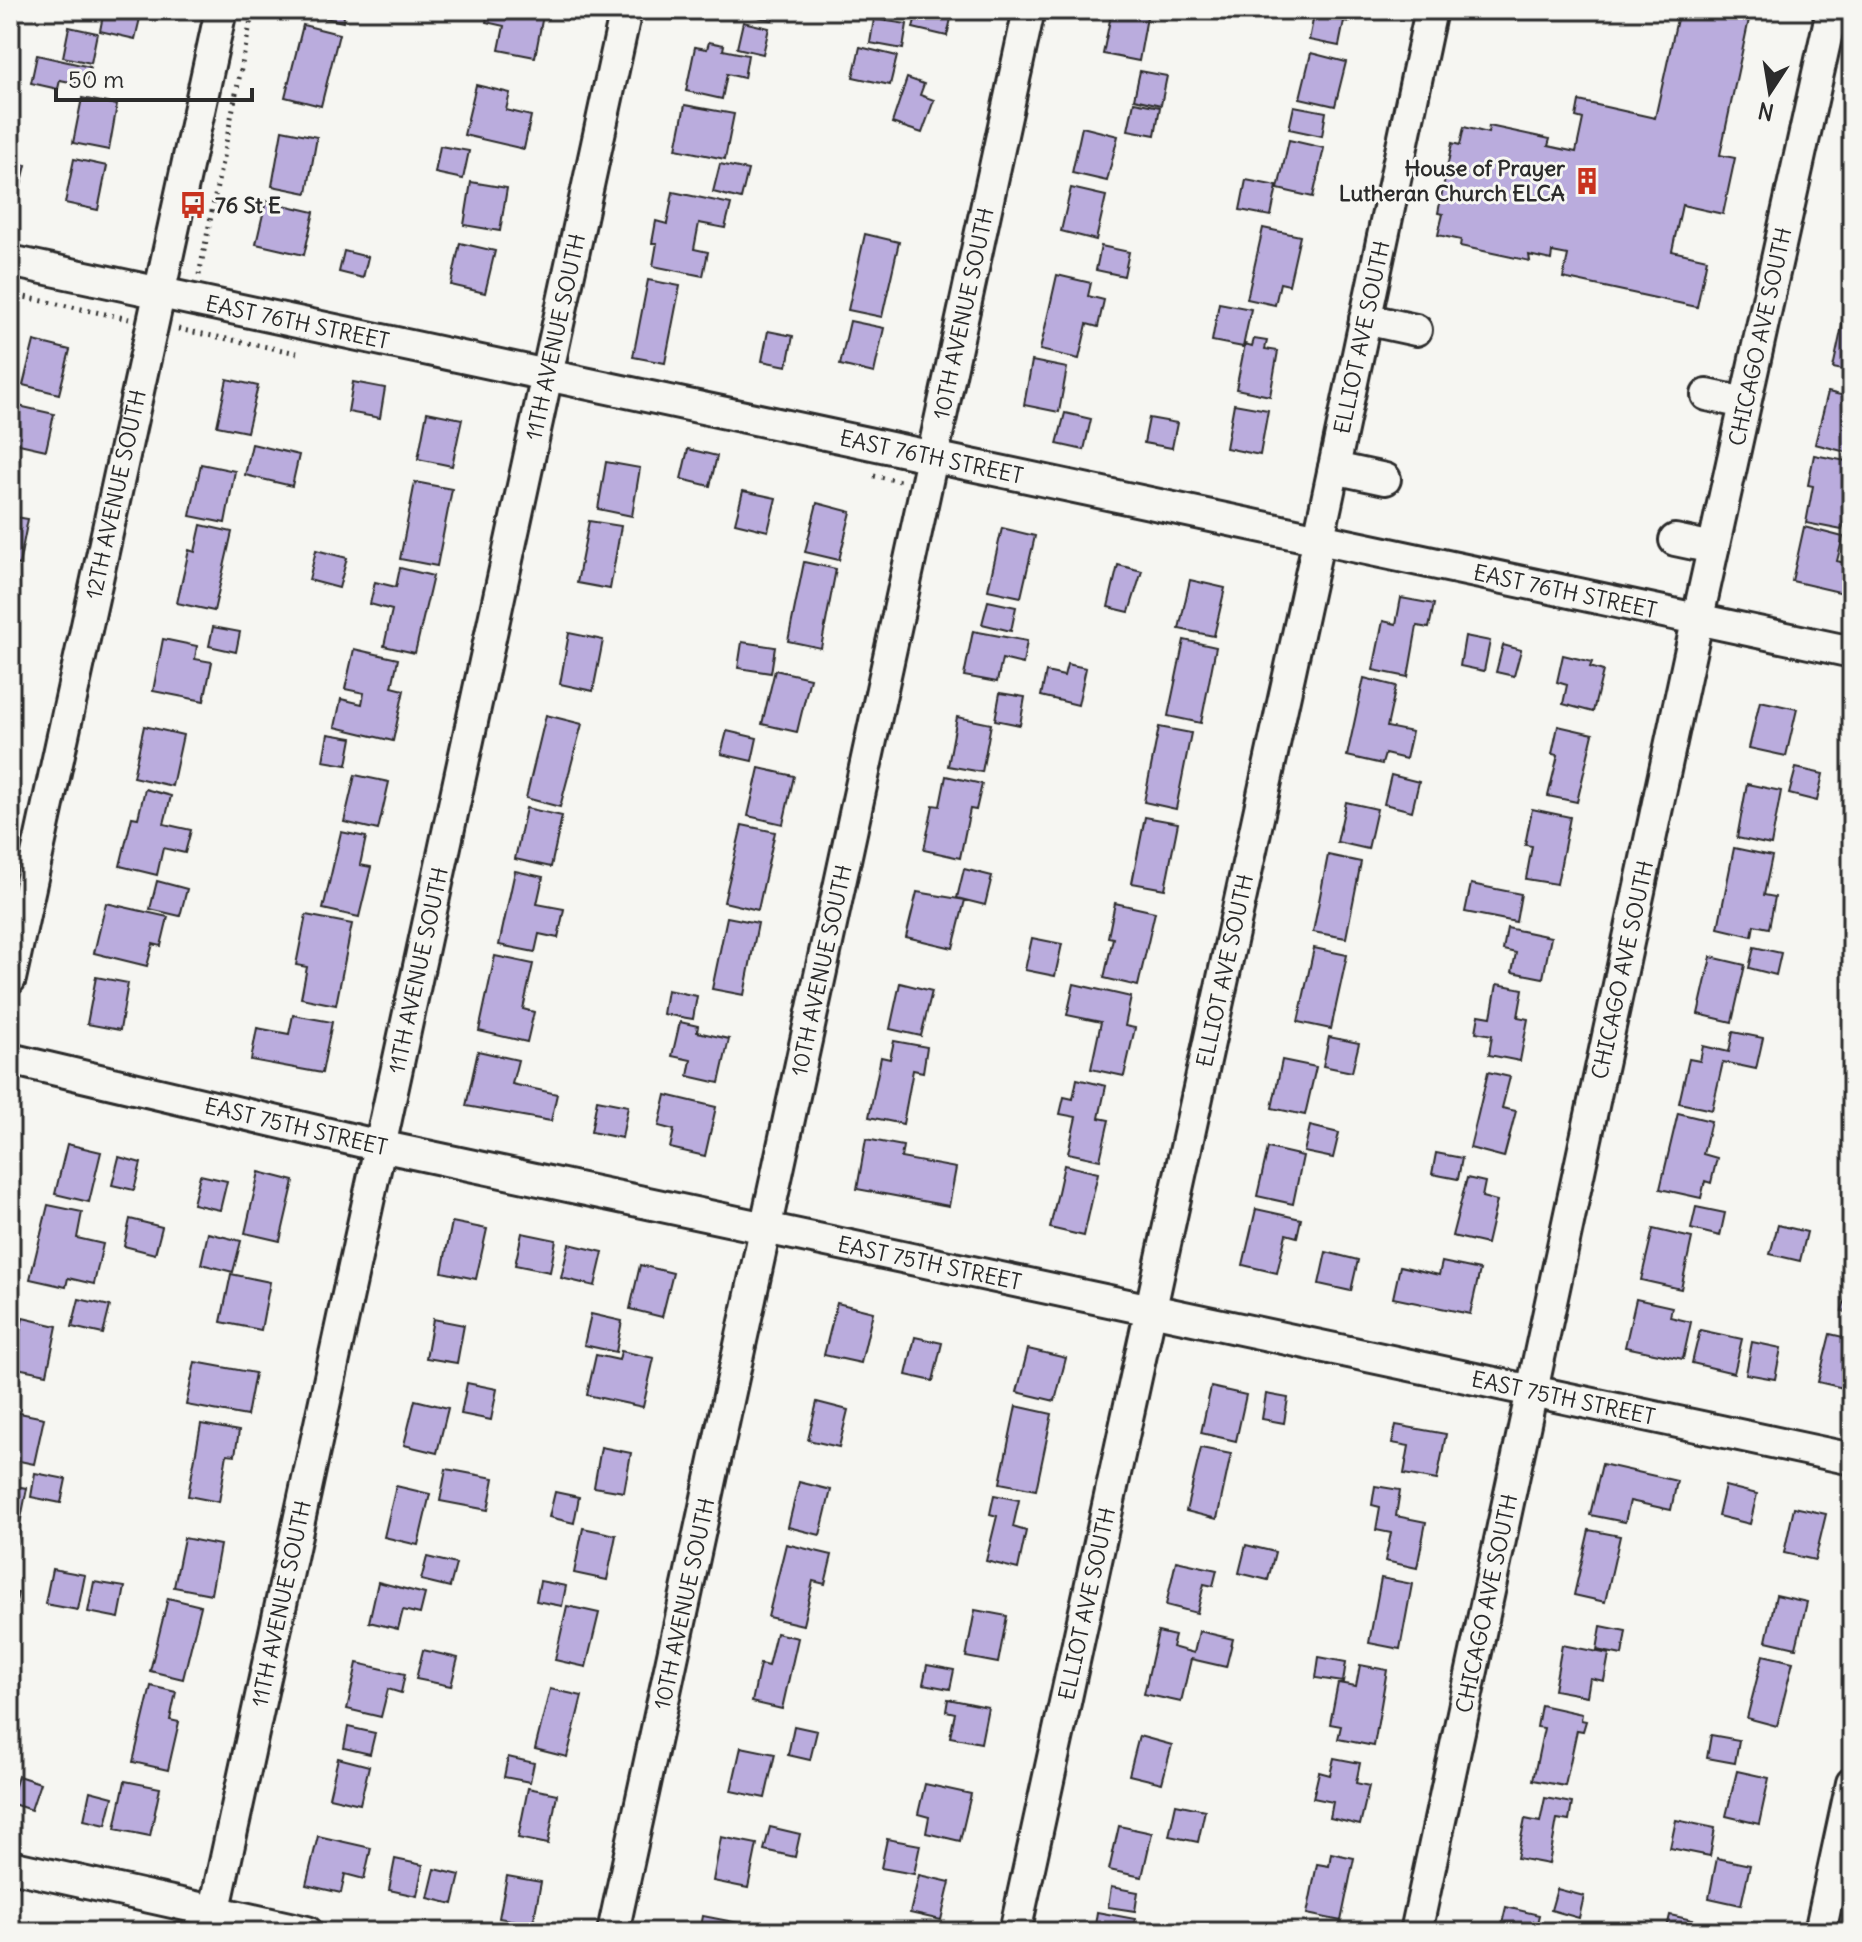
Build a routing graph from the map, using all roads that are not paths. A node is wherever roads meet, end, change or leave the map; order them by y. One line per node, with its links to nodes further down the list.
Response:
1 (221, 10): 7 (street, 12TH AVENUE SOUTH)
2 (626, 10): 10 (street, 11TH AVENUE SOUTH)
3 (1029, 10): 13 (street, 10TH AVENUE SOUTH)
4 (1431, 10): 8 (street, ELLIOT AVE SOUTH)
5 (1832, 10): 12 (street, CHICAGO AVE SOUTH)
6 (10, 261): 7 (street, EAST 76TH STREET)
7 (158, 292): 10 (street, EAST 76TH STREET); 21 (street, 12TH AVENUE SOUTH)
8 (1365, 319): 9 (street); 14 (street, ELLIOT AVE SOUTH)
9 (1416, 330)
10 (547, 375): 13 (street, EAST 76TH STREET); 23 (street, 11TH AVENUE SOUTH)
11 (1707, 395): 12 (street)
12 (1745, 403): 18 (street, CHICAGO AVE SOUTH)
13 (932, 458): 16 (street, EAST 76TH STREET); 24 (street, 10TH AVENUE SOUTH)
14 (1334, 468): 15 (street); 16 (street, ELLIOT AVE SOUTH)
15 (1385, 479)
16 (1319, 538): 19 (street, EAST 76TH STREET); 25 (street, ELLIOT AVE SOUTH)
17 (1675, 540): 18 (street)
18 (1713, 548): 19 (street, CHICAGO AVE SOUTH)
19 (1697, 619): 20 (street, EAST 76TH STREET); 26 (street, CHICAGO AVE SOUTH)
20 (1852, 652)
21 (10, 979)
22 (10, 1059): 23 (street, EAST 75TH STREET)
23 (380, 1146): 24 (street, EAST 75TH STREET); 30 (street, 11TH AVENUE SOUTH)
24 (765, 1228): 25 (street, EAST 75TH STREET); 32 (street, 10TH AVENUE SOUTH)
25 (1151, 1308): 26 (street, EAST 75TH STREET); 33 (street, ELLIOT AVE SOUTH)
26 (1534, 1389): 27 (street, EAST 75TH STREET); 34 (street, CHICAGO AVE SOUTH)
27 (1852, 1459)
28 (1852, 1783): 35 (street)
29 (10, 1866): 30 (street)
30 (212, 1922): 31 (street)
31 (307, 1932)
32 (613, 1932)
33 (1015, 1932)
34 (1416, 1932)
35 (1820, 1932)

